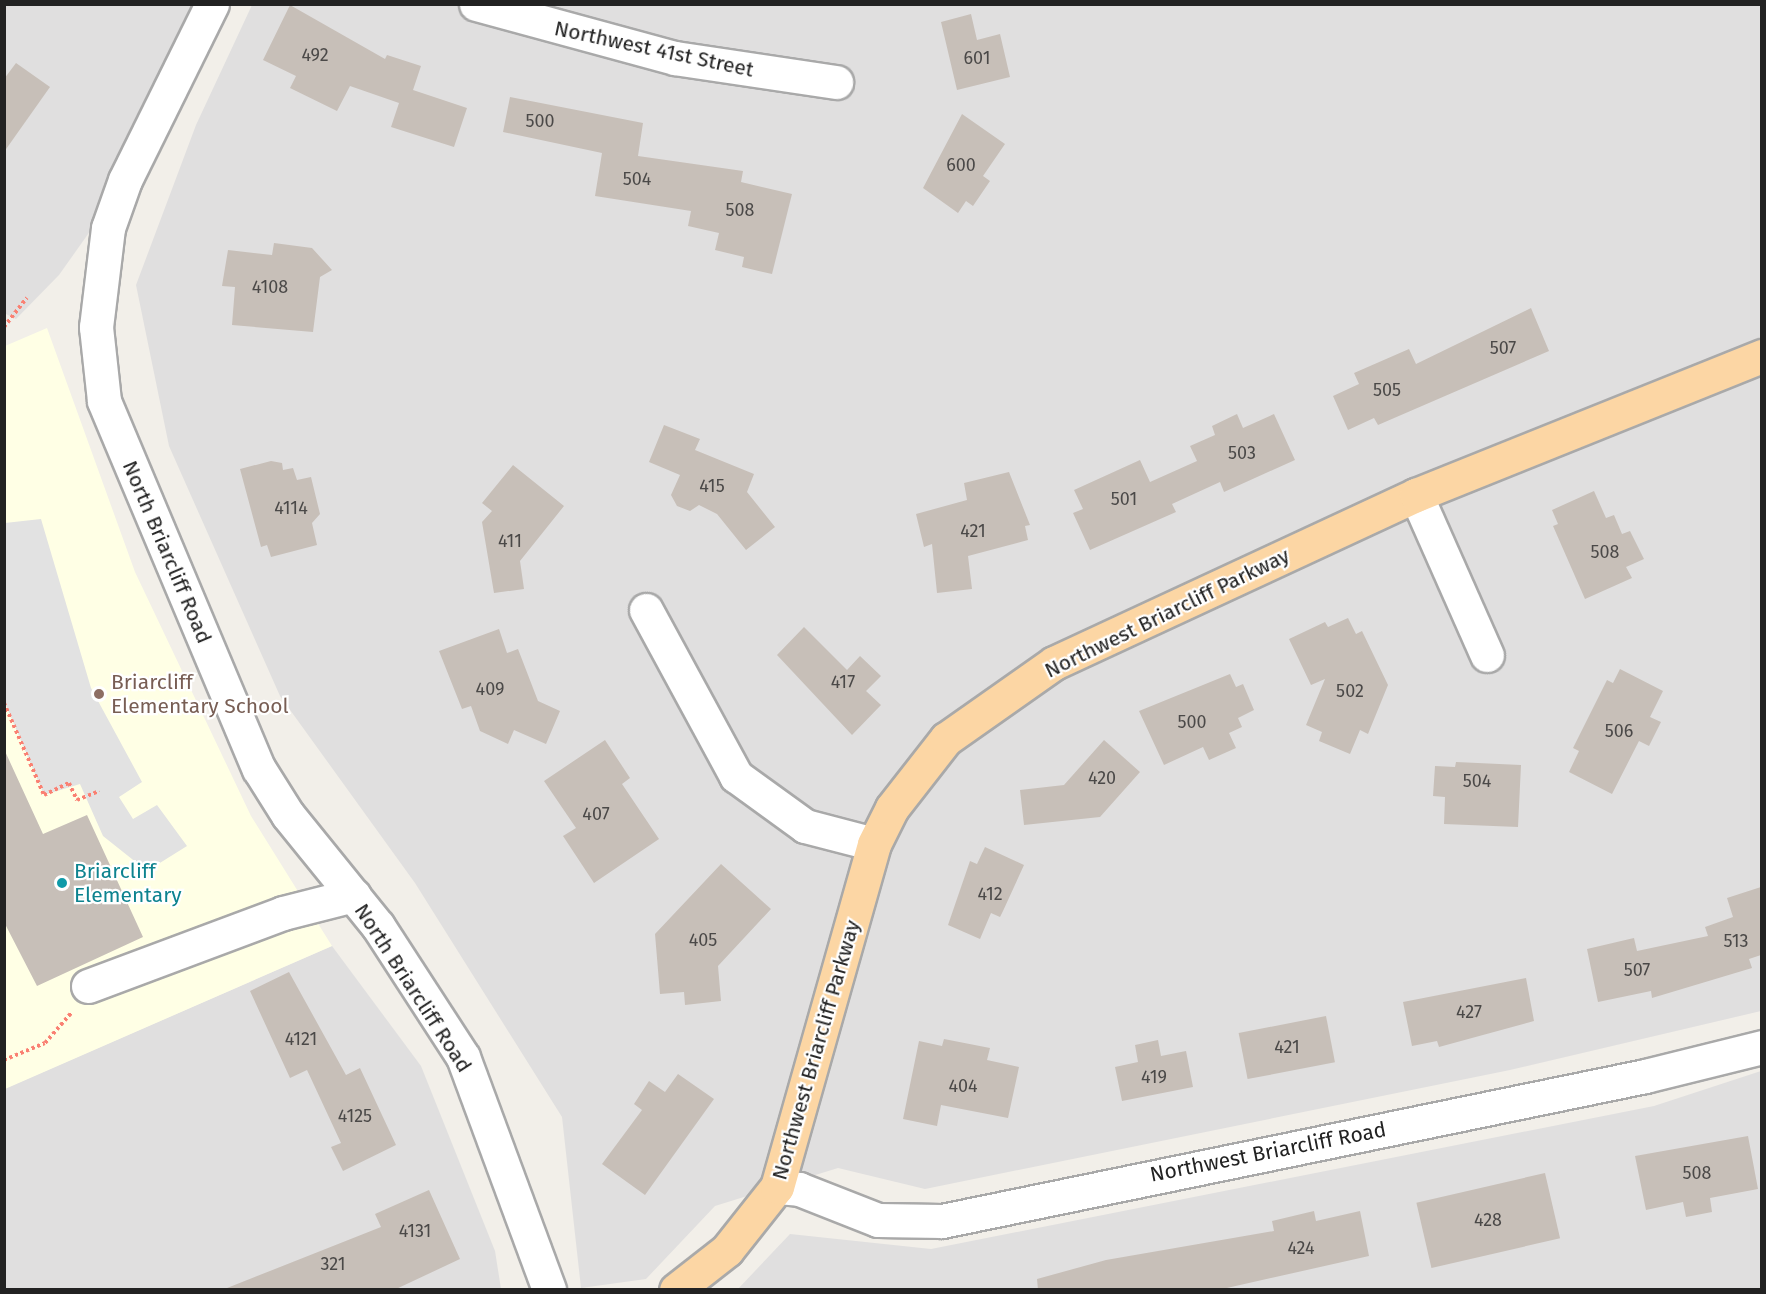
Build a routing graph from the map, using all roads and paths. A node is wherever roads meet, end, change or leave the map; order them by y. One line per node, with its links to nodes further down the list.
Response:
1 (212, 4): 13 (street, North Briarcliff Road)
2 (476, 4): 3 (street, Northwest 41st Street)
3 (836, 82)
4 (27, 298): 5 (path)
5 (4, 327)
6 (1761, 356): 7 (main road, Northwest Briarcliff Parkway)
7 (1416, 495): 9 (street); 12 (main road, Northwest Briarcliff Parkway)
8 (646, 610): 12 (street)
9 (1487, 655)
10 (4, 703): 11 (path)
11 (99, 791)
12 (874, 844): 16 (main road, Northwest Briarcliff Parkway)
13 (354, 895): 14 (street); 17 (street, North Briarcliff Road)
14 (88, 986)
15 (1761, 1047): 16 (street, Northwest Briarcliff Road)
16 (777, 1187): 18 (main road, Northwest Briarcliff Parkway)
17 (549, 1290)
18 (676, 1290)

